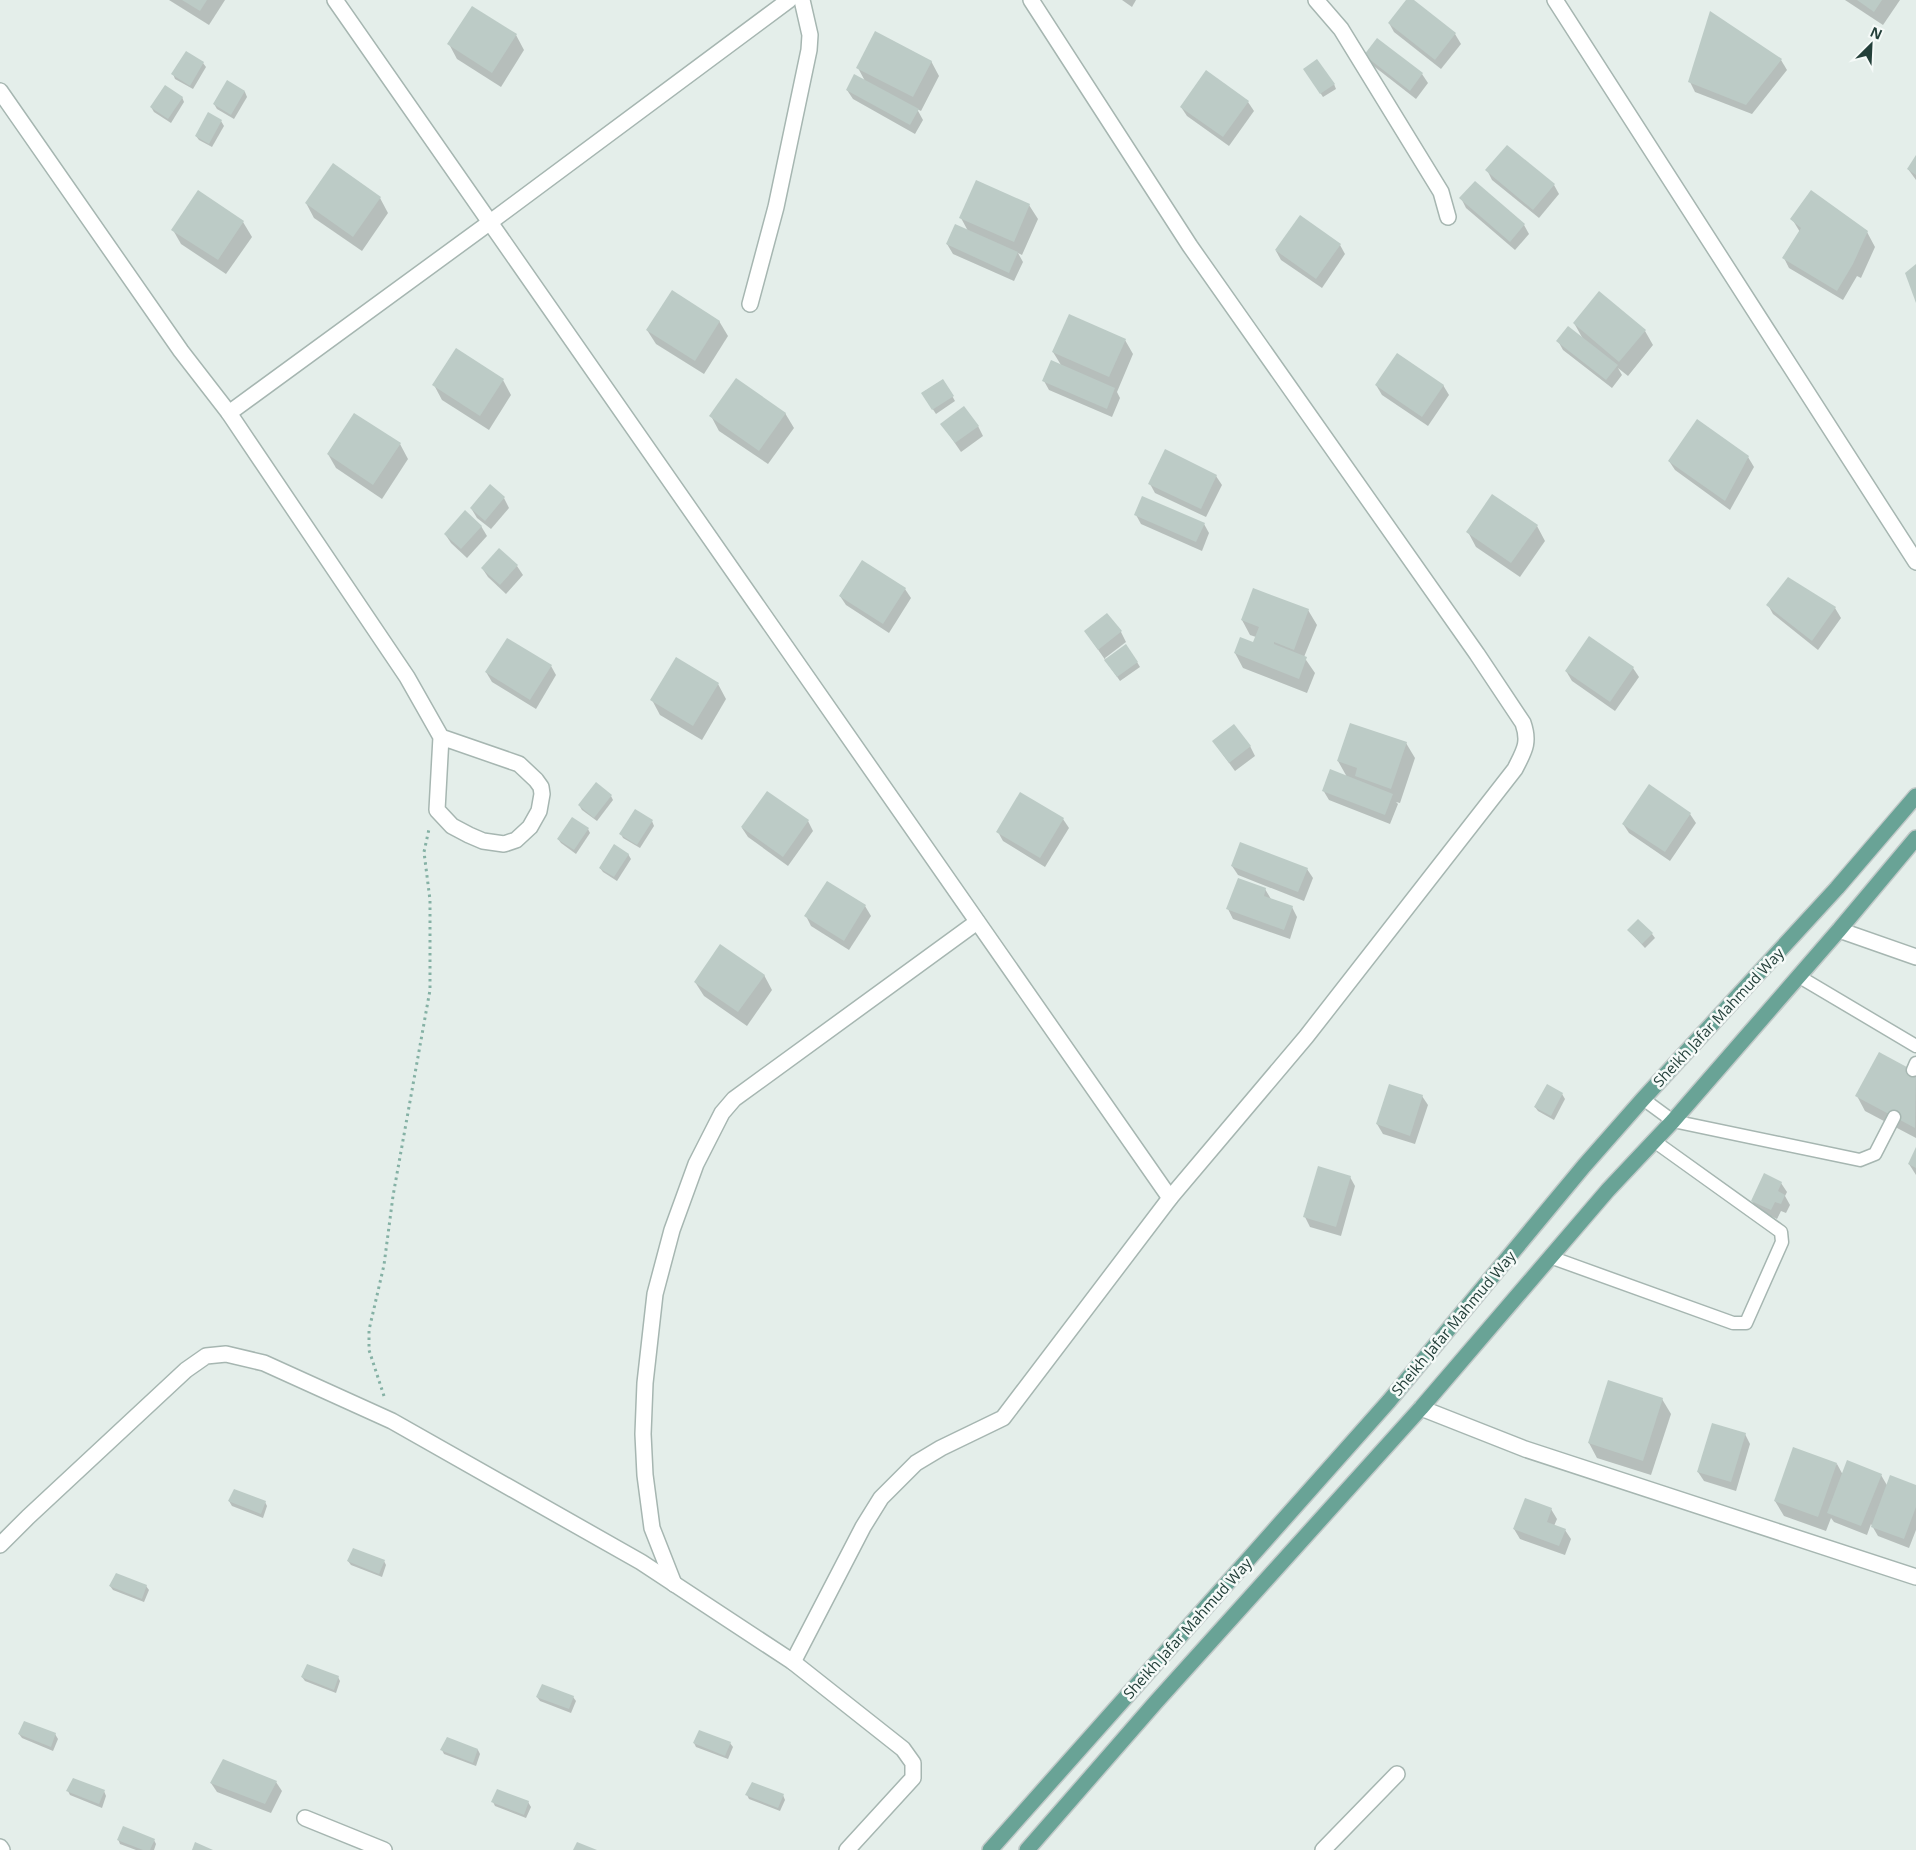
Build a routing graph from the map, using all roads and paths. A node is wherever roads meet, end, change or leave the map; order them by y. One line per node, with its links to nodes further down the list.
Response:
1 (335, 0): 9 (street)
2 (789, 0): 9 (street)
3 (802, 0): 10 (street)
4 (1031, 0): 26 (street)
5 (1316, 0): 8 (street)
6 (1555, 0): 12 (street)
7 (0, 91): 11 (street)
8 (1448, 218)
9 (489, 223): 11 (street); 17 (street)
10 (750, 304)
11 (228, 413): 13 (street)
12 (1916, 562)
13 (442, 737): 15 (street); 15 (street)
14 (1916, 796): 22 (main road, Sheikh Jafar Mahmud Way)
15 (437, 810): 29 (path)
16 (1916, 838): 18 (main road, Sheikh Jafar Mahmud Way)
17 (977, 922): 26 (street); 32 (street)
18 (1839, 930): 19 (street); 20 (main road, Sheikh Jafar Mahmud Way)
19 (1916, 957)
20 (1798, 976): 21 (lane); 24 (main road, Sheikh Jafar Mahmud Way)
21 (1916, 1046)
22 (1643, 1099): 24 (lane); 38 (main road, Sheikh Jafar Mahmud Way)
23 (1894, 1117): 24 (lane)
24 (1673, 1121): 25 (main road, Sheikh Jafar Mahmud Way)
25 (1654, 1141): 27 (main road, Sheikh Jafar Mahmud Way); 27 (lane)
26 (1170, 1198): 33 (street)
27 (1550, 1257): 28 (main road, Sheikh Jafar Mahmud Way)
28 (1421, 1408): 31 (street); 39 (main road, Sheikh Jafar Mahmud Way)
29 (392, 1421): 30 (street); 32 (street)
30 (0, 1545)
31 (1916, 1577)
32 (674, 1584): 33 (street)
33 (793, 1662): 37 (street)
34 (1397, 1774): 40 (street)
35 (305, 1818): 36 (street)
36 (384, 1850)
37 (848, 1850)
38 (990, 1850)
39 (1027, 1850)
40 (1324, 1850)

